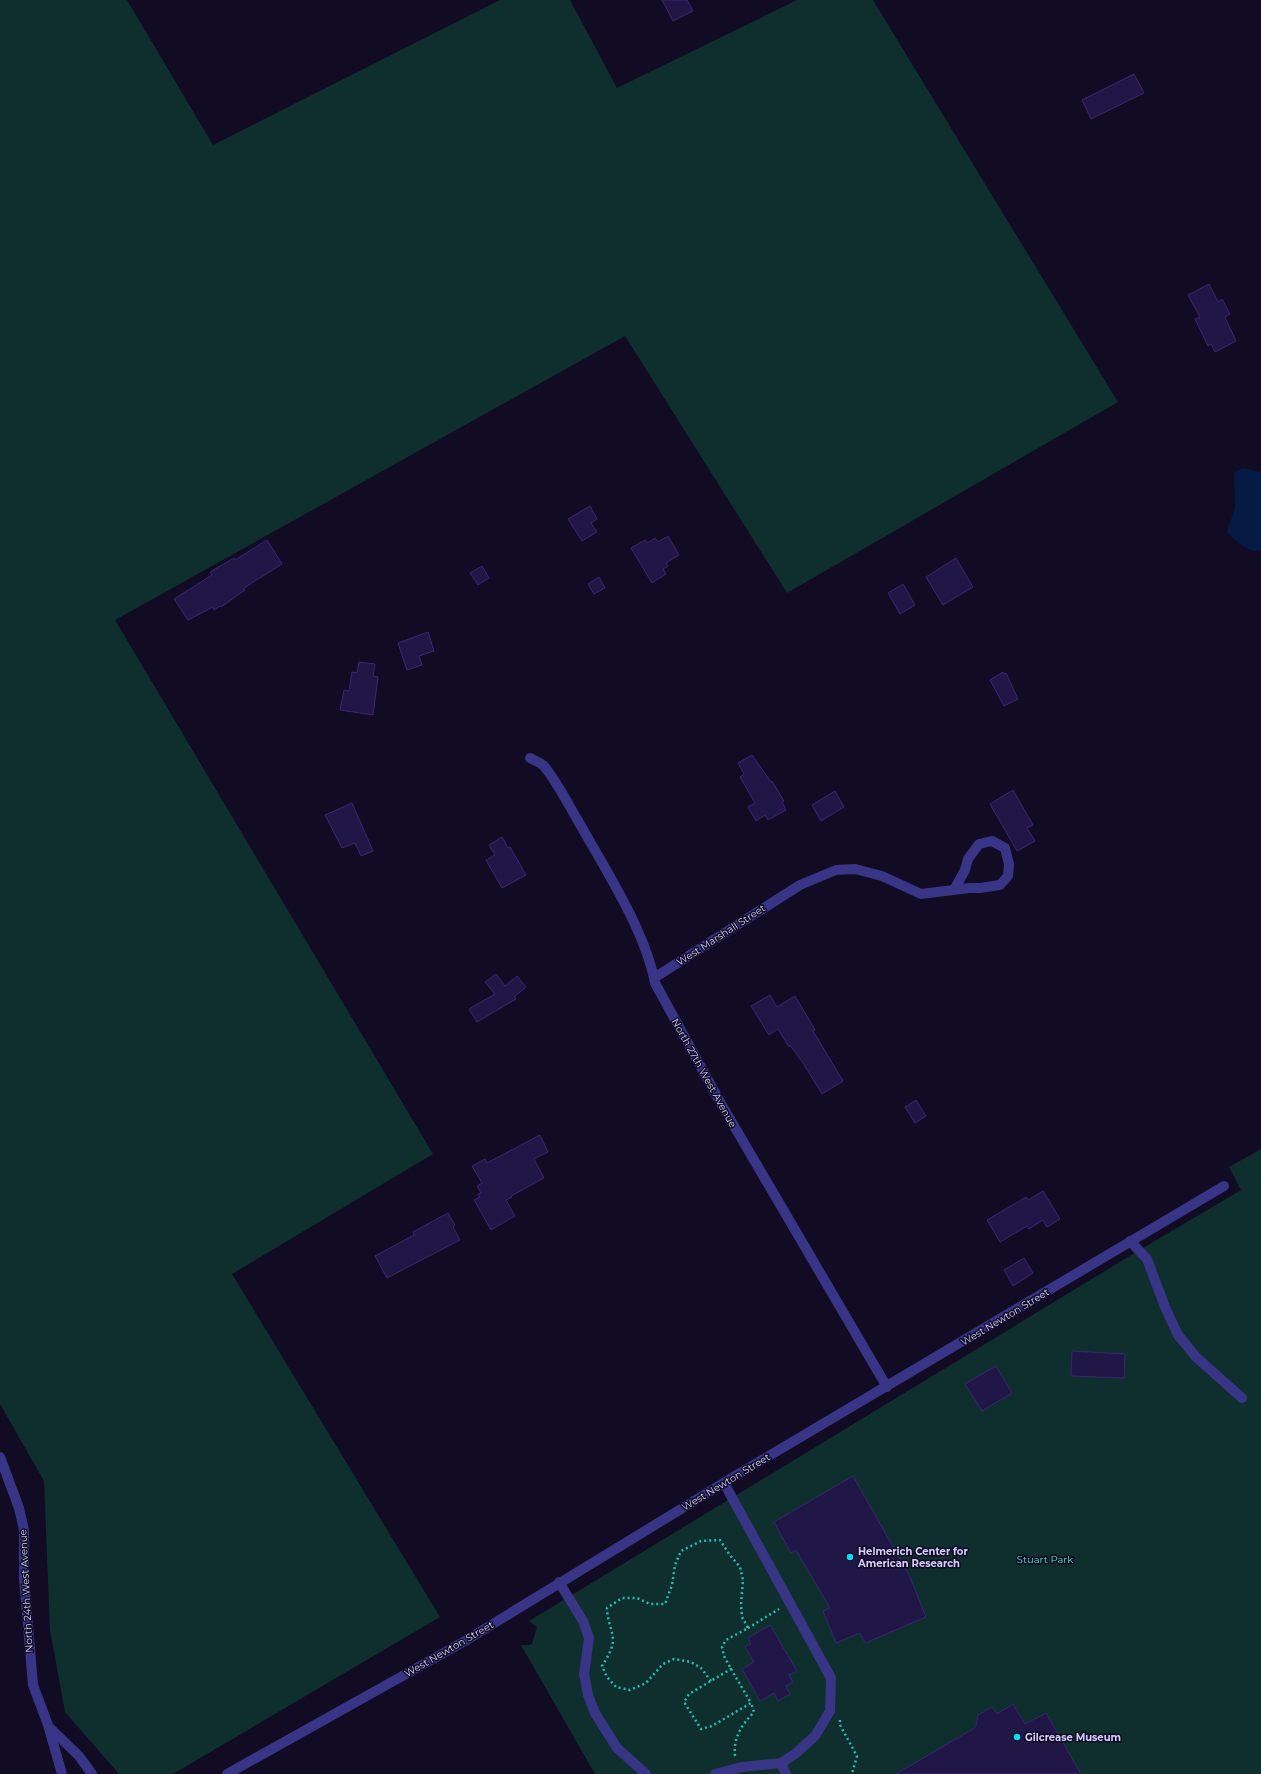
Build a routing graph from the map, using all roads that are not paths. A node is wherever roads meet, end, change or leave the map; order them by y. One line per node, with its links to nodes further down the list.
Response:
1 (530, 758): 3 (street, North 27th West Avenue)
2 (954, 890): 2 (street, West Marshall Street); 3 (street, West Marshall Street)
3 (654, 978): 6 (street, North 27th West Avenue)
4 (1224, 1186): 5 (street, West Newton Street)
5 (1130, 1241): 6 (street, West Newton Street); 7 (street)
6 (887, 1387): 9 (street, West Newton Street)
7 (1242, 1398)
8 (0, 1457): 11 (street, North 24th West Avenue)
9 (724, 1483): 10 (street, West Newton Street); 12 (street)
10 (559, 1582): 15 (street, West Newton Street); 16 (street)
11 (48, 1725): 13 (street, North 24th West Avenue); 14 (street, North 24th West Avenue)
12 (781, 1763): 17 (street); 18 (street)
13 (62, 1774)
14 (92, 1774)
15 (227, 1774)
16 (646, 1774)
17 (716, 1774)
18 (786, 1774)

